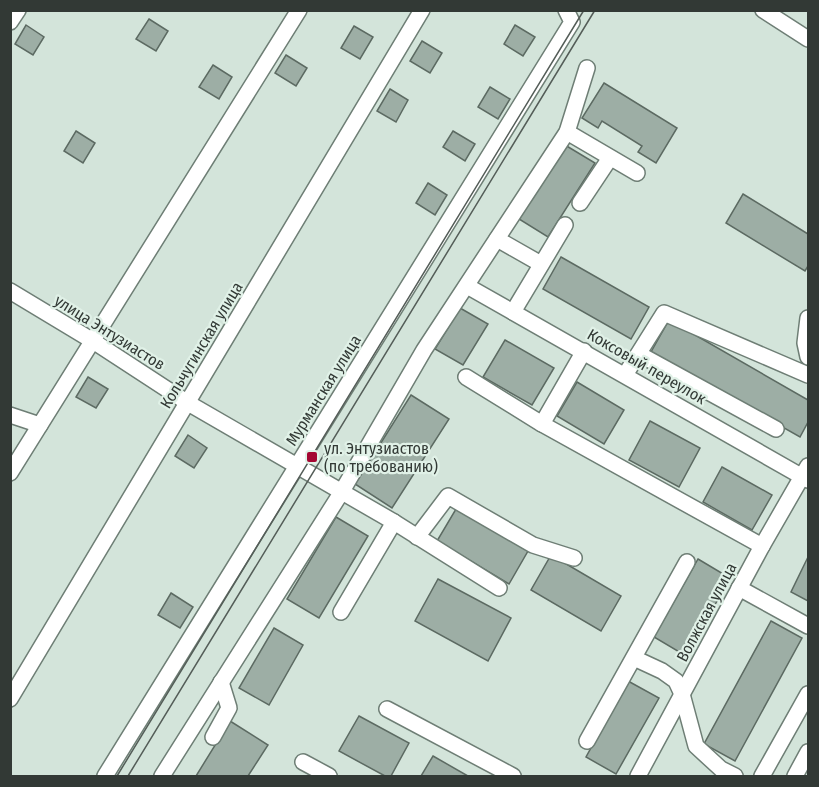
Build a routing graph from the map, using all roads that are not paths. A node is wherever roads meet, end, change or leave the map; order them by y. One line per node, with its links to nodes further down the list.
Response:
1 (18, 10): 6 (street)
2 (299, 10): 20 (street)
3 (422, 10): 27 (street, Кольчугинская улица)
4 (763, 10): 7 (street)
5 (569, 16): 32 (street, Мурманская улица)
6 (10, 22)
7 (808, 39)
8 (587, 68): 9 (street)
9 (567, 132): 10 (street); 14 (street)
10 (610, 158): 11 (street); 12 (street)
11 (637, 173)
12 (580, 202)
13 (565, 225): 15 (street)
14 (497, 239): 15 (street); 16 (street)
15 (541, 264): 18 (street)
16 (467, 286): 18 (street, Коксовый переулок); 35 (street)
17 (10, 291): 20 (street, улица Энтузиастов)
18 (513, 312): 21 (street, Коксовый переулок)
19 (808, 318): 23 (street)
20 (93, 341): 27 (street, улица Энтузиастов); 30 (street)
21 (584, 351): 24 (street, Коксовый переулок); 29 (street)
22 (639, 354): 24 (street); 25 (street); 31 (street)
23 (808, 357)
24 (626, 375): 34 (street, Коксовый переулок)
25 (808, 375)
26 (466, 376): 29 (street)
27 (188, 403): 32 (street, улица Энтузиастов); 49 (street, Кольчугинская улица)
28 (10, 415): 30 (street)
29 (542, 424): 38 (street)
30 (40, 425): 33 (street)
31 (776, 429)
32 (297, 467): 35 (street, улица Энтузиастов); 55 (street, Мурманская улица)
33 (10, 473)
34 (807, 474): 38 (street, Волжская улица)
35 (341, 493): 36 (street, улица Энтузиастов); 46 (street)
36 (394, 522): 37 (street, улица Энтузиастов); 43 (street)
37 (417, 537): 39 (street); 41 (street, улица Энтузиастов)
38 (762, 546): 42 (street, Волжская улица)
39 (574, 558)
40 (687, 562): 45 (street)
41 (500, 588)
42 (739, 588): 44 (street); 47 (street, Волжская улица)
43 (341, 612)
44 (808, 626)
45 (634, 658): 47 (street); 52 (street)
46 (221, 682): 51 (street); 56 (street)
47 (682, 694): 59 (street, Волжская улица); 60 (street)
48 (808, 694): 61 (street)
49 (10, 699)
50 (387, 709): 58 (street)
51 (213, 737)
52 (587, 741)
53 (808, 752): 62 (street)
54 (303, 762): 57 (street)
55 (105, 777)
56 (162, 777)
57 (329, 777)
58 (513, 777)
59 (638, 777)
60 (735, 777)
61 (762, 777)
62 (795, 777)

